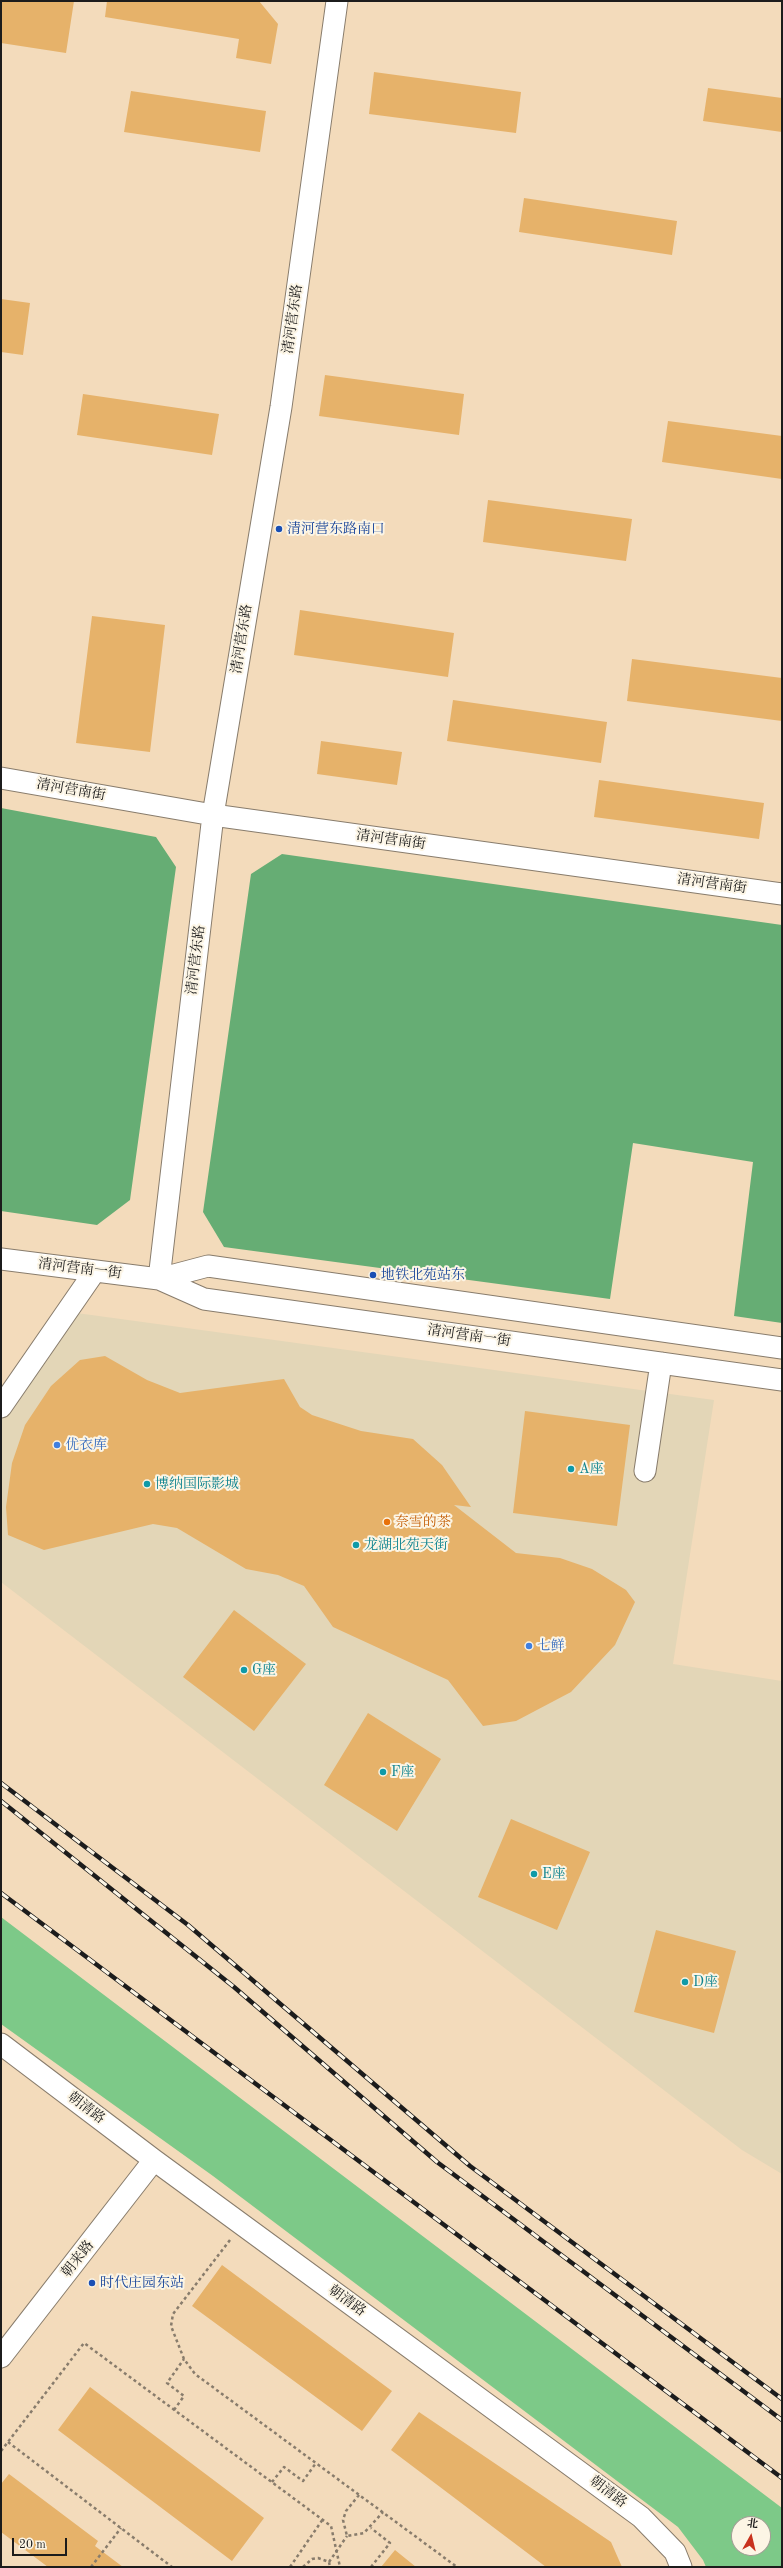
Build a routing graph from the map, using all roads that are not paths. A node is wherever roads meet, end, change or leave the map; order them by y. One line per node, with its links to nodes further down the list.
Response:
1 (338, 1): 3 (street, 清河营东路)
2 (1, 778): 3 (street, 清河营南街)
3 (213, 815): 4 (street, 清河营南街); 7 (street, 清河营东路)
4 (782, 894)
5 (1, 1258): 6 (street, 清河营南一街)
6 (95, 1271): 7 (street, 清河营南一街); 11 (street)
7 (159, 1279): 8 (street, 清河营南一街); 9 (street, 清河营南一街)
8 (782, 1348)
9 (661, 1363): 10 (street, 清河营南一街); 12 (street)
10 (782, 1380)
11 (1, 1407)
12 (645, 1471)
13 (1, 2044): 14 (street, 朝清路)
14 (154, 2160): 15 (street, 朝来路); 16 (street, 朝清路)
15 (1, 2357)
16 (681, 2567)

